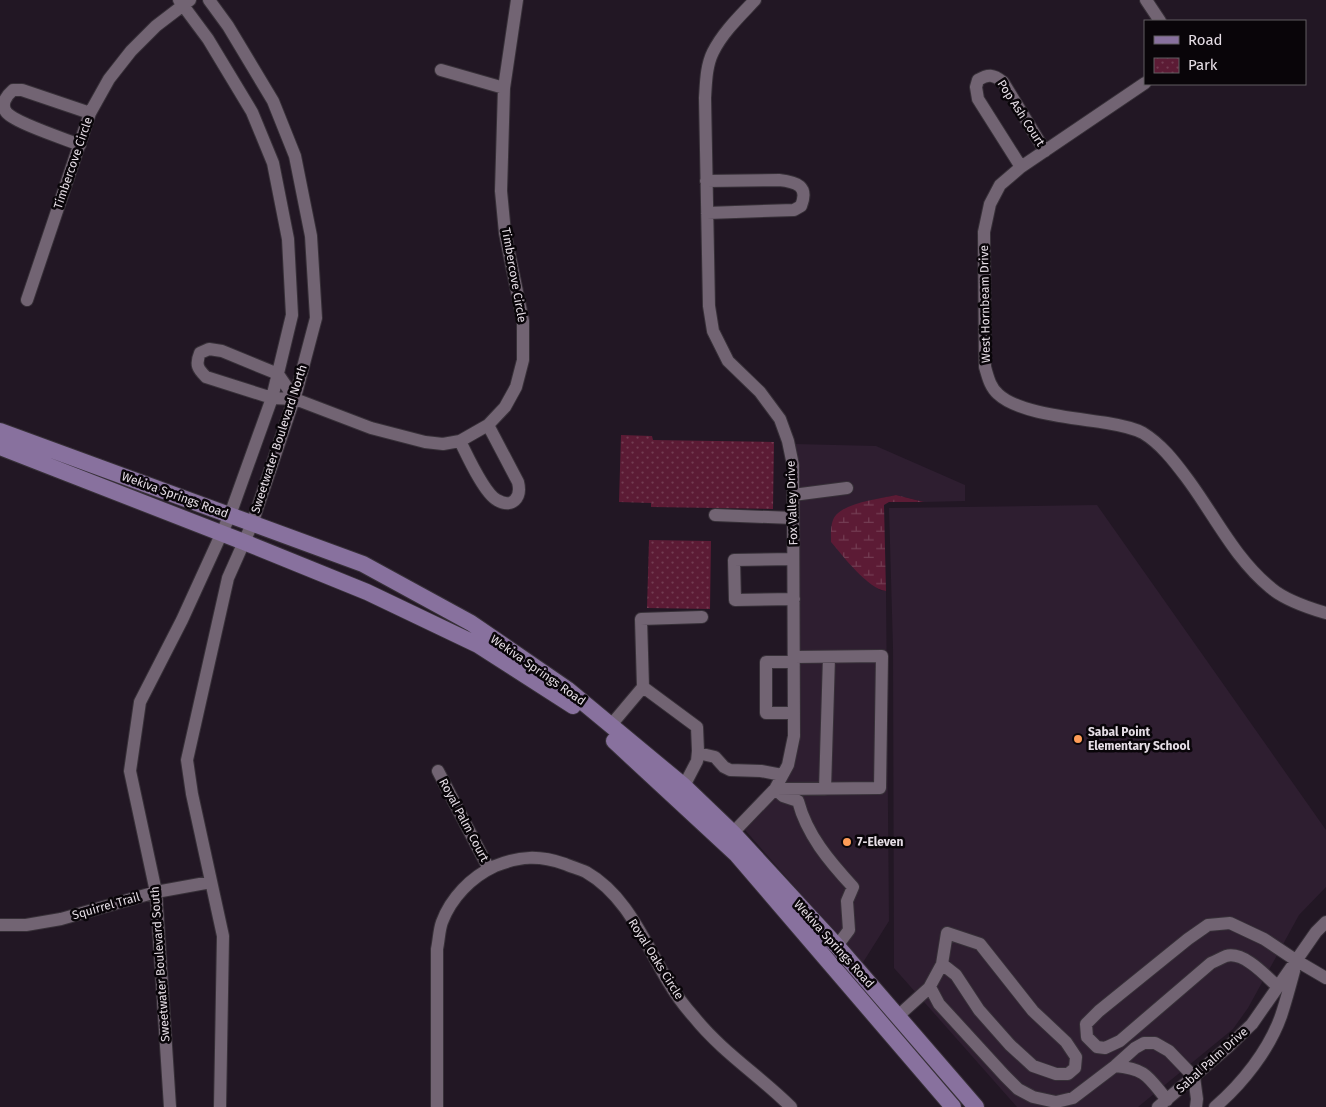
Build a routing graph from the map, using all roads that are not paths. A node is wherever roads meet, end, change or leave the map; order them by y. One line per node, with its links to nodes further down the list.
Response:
1 (209, 0): 14 (street, Sweetwater Boulevard North)
2 (517, 0): 9 (street, Timbercove Circle)
3 (755, 0): 16 (street, Fox Valley Drive)
4 (1146, 0): 6 (street)
5 (184, 2): 10 (street, Timbercove Circle); 15 (street, Sweetwater Boulevard North)
6 (1159, 20)
7 (441, 70): 9 (street)
8 (1144, 84): 12 (street, West Hornbeam Drive)
9 (504, 88): 22 (street, Timbercove Circle)
10 (90, 113): 11 (street, Timbercove Circle); 11 (street)
11 (80, 144): 18 (street, Timbercove Circle)
12 (1046, 151): 13 (street, West Hornbeam Drive); 13 (street, Pop Ash Court)
13 (1021, 167): 36 (street, West Hornbeam Drive)
14 (299, 175): 15 (street); 21 (street, Sweetwater Boulevard North)
15 (276, 179): 19 (street, Sweetwater Boulevard North)
16 (706, 180): 17 (street, Fox Valley Drive); 17 (street)
17 (707, 212): 27 (street, Fox Valley Drive)
18 (26, 300)
19 (278, 374): 20 (street, Sweetwater Boulevard North); 20 (street); 21 (street)
20 (272, 398): 21 (street); 28 (street, Sweetwater Boulevard North)
21 (295, 398): 24 (street, Timbercove Circle); 31 (street, Sweetwater Boulevard North)
22 (488, 425): 24 (street, Timbercove Circle); 24 (street)
23 (0, 431): 28 (main road, Wekiva Springs Road)
24 (460, 441)
25 (0, 447): 32 (main road, Wekiva Springs Road)
26 (847, 488): 27 (street)
27 (793, 495): 30 (street, Fox Valley Drive)
28 (230, 515): 31 (main road, Wekiva Springs Road); 32 (street, Sweetwater Boulevard South)
29 (715, 515): 30 (street)
30 (793, 518): 34 (street, Fox Valley Drive)
31 (252, 524): 33 (street, Sweetwater Boulevard North); 42 (main road, Wekiva Springs Road)
32 (221, 533): 33 (main road, Wekiva Springs Road); 52 (street, Sweetwater Boulevard South)
33 (244, 542): 49 (main road, Wekiva Springs Road); 51 (street)
34 (793, 559): 35 (street, Fox Valley Drive); 35 (street)
35 (794, 599): 39 (street, Fox Valley Drive)
36 (1326, 613)
37 (702, 617): 40 (street)
38 (829, 657): 39 (street); 48 (street); 48 (street)
39 (794, 660): 41 (street, Fox Valley Drive); 41 (street)
40 (643, 687): 42 (street); 43 (street)
41 (794, 713): 45 (street, Fox Valley Drive)
42 (611, 725): 46 (main road, Wekiva Springs Road)
43 (698, 753): 45 (street); 46 (street)
44 (438, 771): 50 (street, Royal Palm Court)
45 (782, 775): 47 (street, Fox Valley Drive)
46 (684, 786): 49 (main road, Wekiva Springs Road)
47 (775, 789): 48 (street); 49 (street, Fox Valley Drive); 55 (street)
48 (825, 789)
49 (728, 838): 55 (main road, Wekiva Springs Road); 69 (main road, Wekiva Springs Road)
50 (489, 869): 67 (street, Royal Oaks Circle); 68 (street, Royal Oaks Circle)
51 (211, 882): 52 (street, Squirrel Trail); 66 (street)
52 (156, 892): 54 (street, Squirrel Trail); 65 (street, Sweetwater Boulevard South)
53 (1326, 922): 56 (street, Sabal Palm Drive)
54 (0, 925)
55 (837, 946): 61 (main road, Wekiva Springs Road)
56 (1297, 961): 58 (street); 60 (street, Sabal Palm Drive); 60 (street); 72 (street, Sabal Palm Drive)
57 (942, 964): 57 (street); 59 (street)
58 (1326, 978)
59 (930, 987): 61 (street); 62 (street)
60 (1278, 988): 63 (street, Sabal Palm Drive)
61 (898, 1016): 70 (main road, Wekiva Springs Road)
62 (1115, 1066): 63 (street); 64 (street)
63 (1194, 1077): 64 (street, Sabal Palm Drive); 71 (street)
64 (1163, 1104)
65 (170, 1107)
66 (220, 1107)
67 (437, 1107)
68 (792, 1107)
69 (954, 1107)
70 (976, 1107)
71 (1196, 1107)
72 (1215, 1107)

